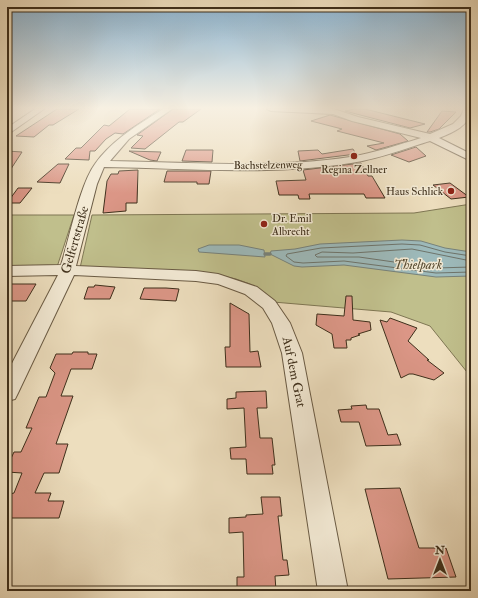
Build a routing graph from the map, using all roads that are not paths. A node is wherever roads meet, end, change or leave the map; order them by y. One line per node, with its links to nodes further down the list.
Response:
1 (126, 137): 5 (street, Gelfertstraße)
2 (425, 137): 3 (street)
3 (429, 138): 4 (street); 5 (street, Bachstelzenweg)
4 (471, 158)
5 (101, 164): 6 (street, Gelfertstraße)
6 (68, 270): 7 (street, Auf dem Grat); 8 (street, Gelfertstraße); 9 (street, Auf dem Grat)
7 (7, 271)
8 (7, 393)
9 (333, 591)

